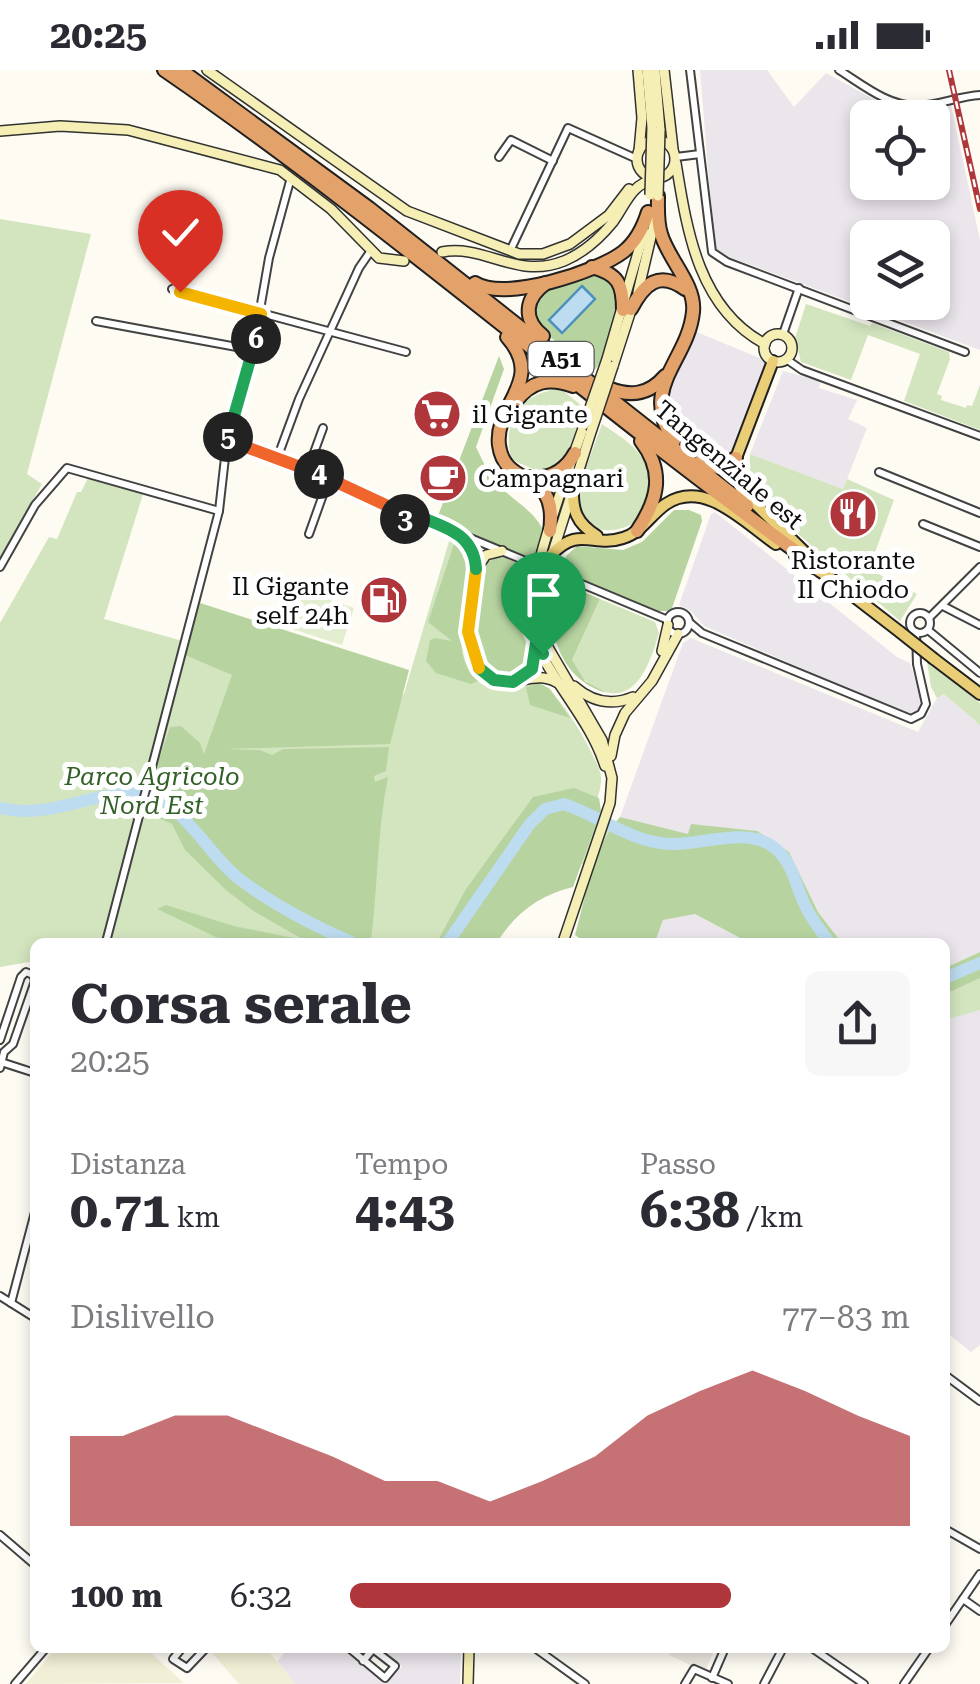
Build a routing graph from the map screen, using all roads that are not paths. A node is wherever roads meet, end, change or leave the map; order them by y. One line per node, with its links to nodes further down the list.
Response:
1 (164, 70): 36 (highway, Tangenziale est / A51)
2 (182, 70): 29 (highway, Tangenziale est / A51)
3 (207, 70): 27 (main road)
4 (638, 70): 16 (main road)
5 (647, 70): 11 (main road)
6 (655, 70): 11 (main road)
7 (664, 70): 14 (main road)
8 (690, 70): 13 (street)
9 (839, 70): 10 (street)
10 (980, 95)
11 (656, 128): 21 (main road, bridge)
12 (0, 131): 18 (main road)
13 (700, 154): 14 (street); 33 (street)
14 (675, 156): 16 (main road); 19 (main road); 22 (main road)
15 (499, 157): 17 (street)
16 (638, 158): 17 (street); 19 (main road); 20 (main road)
17 (553, 160): 27 (street)
18 (291, 179): 28 (main road); 38 (street)
19 (657, 179): 22 (main road); 23 (main road)
20 (629, 189): 23 (main road); 26 (main road)
21 (654, 195): 24 (main road); 35 (highway); 37 (main road)
22 (682, 201): 42 (main road)
23 (622, 206): 25 (main road)
24 (648, 212): 31 (highway); 37 (main road)
25 (604, 232): 26 (main road); 29 (main road)
26 (581, 236): 27 (main road)
27 (510, 250)
28 (370, 252): 30 (main road); 40 (street)
29 (442, 259): 32 (highway); 48 (highway, Tangenziale est / A51)
30 (404, 261)
31 (592, 267): 32 (highway); 37 (highway)
32 (548, 282): 48 (highway)
33 (799, 288): 41 (street); 45 (street)
34 (172, 290): 38 (street)
35 (688, 290): 37 (highway); 49 (highway)
36 (478, 307): 50 (highway, Tangenziale est / A51); 51 (highway)
37 (627, 309): 54 (main road, bridge)
38 (261, 314): 40 (street); 43 (street)
39 (96, 321): 43 (street)
40 (328, 334): 44 (street); 59 (street)
41 (783, 334): 42 (main road); 46 (main road)
42 (765, 344): 47 (main road)
43 (254, 350): 56 (street)
44 (406, 352)
45 (964, 352)
46 (786, 359): 47 (main road); 55 (street)
47 (774, 361): 60 (main road)
48 (570, 365): 50 (highway, Tangenziale est / A51)
49 (672, 366): 50 (highway); 57 (highway)
50 (585, 384): 51 (highway); 52 (highway, Tangenziale est / A51); 57 (highway, Tangenziale est / A51)
51 (511, 406): 63 (highway)
52 (626, 424): 72 (highway); 79 (highway, Tangenziale est / A51)
53 (324, 428): 61 (street)
54 (588, 429): 58 (main road); 65 (main road)
55 (980, 436)
56 (227, 440): 59 (street); 67 (street)
57 (681, 451): 60 (highway); 79 (highway, Tangenziale est / A51)
58 (575, 453): 63 (highway); 71 (main road)
59 (278, 456): 61 (street)
60 (736, 458): 86 (main road)
61 (308, 470): 64 (street)
62 (879, 472): 69 (street)
63 (517, 474): 71 (highway)
64 (329, 478): 66 (street); 73 (street)
65 (573, 486): 75 (main road); 80 (main road)
66 (392, 508): 68 (street); 68 (street)
67 (219, 511): 83 (street); 106 (street)
68 (410, 513): 74 (street)
69 (980, 513)
70 (923, 524): 77 (street)
71 (550, 531): 96 (main road)
72 (637, 531): 75 (main road); 86 (main road)
73 (309, 534)
74 (460, 534): 76 (street); 81 (main road)
75 (603, 539): 80 (main road)
76 (481, 542): 78 (street); 81 (main road)
77 (980, 548)
78 (502, 551): 81 (main road); 82 (street)
79 (801, 554): 86 (main road)
80 (551, 555): 96 (main road)
81 (478, 556): 100 (main road)
82 (534, 564)
83 (0, 567)
84 (980, 568): 87 (street)
85 (552, 572): 90 (street)
86 (832, 579): 103 (main road, bridge)
87 (943, 606): 88 (street); 91 (street)
88 (929, 618): 92 (street); 93 (street)
89 (689, 622): 90 (street); 94 (street); 95 (street)
90 (668, 623): 94 (street); 97 (main road)
91 (980, 625)
92 (928, 630): 93 (street); 98 (street)
93 (916, 632): 95 (street)
94 (681, 633): 95 (street); 97 (main road)
95 (702, 633)
96 (537, 636): 99 (main road); 100 (main road); 101 (main road)
97 (660, 664): 102 (main road)
98 (980, 673)
99 (564, 676): 102 (main road); 104 (main road)
100 (519, 680): 101 (main road)
101 (566, 690): 105 (main road)
102 (640, 693): 104 (main road)
103 (980, 694)
104 (610, 766): 105 (main road)
105 (610, 803): 107 (main road)
106 (107, 938)
107 (564, 938)
108 (30, 974): 110 (street)
109 (30, 994): 111 (street)
110 (7, 1018): 111 (street); 112 (street)
111 (21, 1022): 113 (street)
112 (0, 1040): 113 (street)
113 (4, 1052): 114 (street)
114 (1, 1064): 115 (street)
115 (30, 1073)
116 (30, 1231): 118 (street)
117 (0, 1296): 118 (street)
118 (11, 1303): 119 (street)
119 (30, 1315)
120 (950, 1378): 121 (street)
121 (979, 1398)
122 (950, 1532): 124 (street)
123 (0, 1535): 125 (street)
124 (980, 1549)
125 (30, 1561)
126 (980, 1574): 127 (street)
127 (962, 1599): 128 (street); 129 (street)
128 (980, 1612)
129 (950, 1617)
130 (42, 1653): 147 (street)
131 (178, 1653): 132 (street)
132 (202, 1653)
133 (355, 1653): 142 (street)
134 (369, 1653): 142 (street)
135 (379, 1653): 142 (street)
136 (468, 1653): 148 (main road)
137 (543, 1653): 149 (street)
138 (723, 1653): 145 (street)
139 (782, 1653): 146 (street)
140 (819, 1653): 152 (street)
141 (923, 1653): 153 (street)
142 (364, 1660)
143 (685, 1662): 144 (street)
144 (691, 1670): 145 (street); 150 (street)
145 (712, 1678): 151 (street)
146 (767, 1683)
147 (15, 1684)
148 (468, 1684)
149 (585, 1684)
150 (685, 1684)
151 (728, 1684)
152 (864, 1684)
153 (904, 1684)

